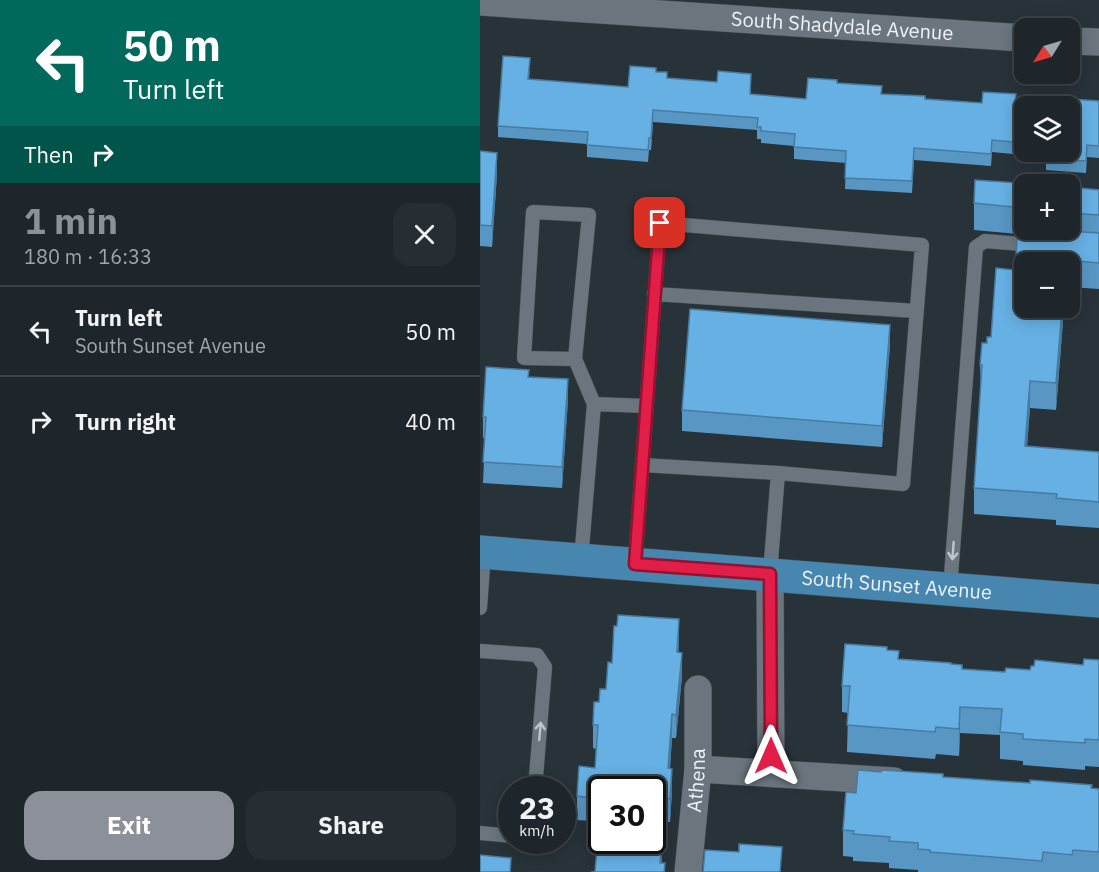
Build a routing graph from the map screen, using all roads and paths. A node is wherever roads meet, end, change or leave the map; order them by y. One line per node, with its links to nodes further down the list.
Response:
1 (480, 2): 2 (street, South Shadydale Avenue)
2 (1014, 37)
3 (1080, 41): 4 (street)
4 (1099, 42)
5 (1042, 246): 17 (lane, one-way to 17)
6 (654, 294): 7 (lane); 7 (lane); 10 (lane)
7 (916, 311): 12 (lane)
8 (575, 359): 8 (lane); 9 (lane)
9 (594, 404): 10 (lane); 14 (lane)
10 (646, 406): 11 (lane)
11 (642, 465): 12 (lane); 15 (lane)
12 (778, 473): 16 (lane)
13 (482, 553): 14 (main road, South Sunset Avenue); 19 (lane)
14 (581, 560): 15 (main road, South Sunset Avenue)
15 (635, 564): 16 (main road, South Sunset Avenue)
16 (770, 574): 17 (main road, South Sunset Avenue); 23 (street)
17 (950, 589): 18 (main road, South Sunset Avenue)
18 (1099, 601)
19 (480, 608)
20 (480, 651): 24 (lane, one-way to 20)
21 (698, 689): 22 (street, Athena)
22 (698, 769): 23 (street); 28 (street, Athena)
23 (771, 772): 25 (street)
24 (536, 776)
25 (923, 783)
26 (480, 833): 27 (lane)
27 (498, 835)
28 (688, 872)

